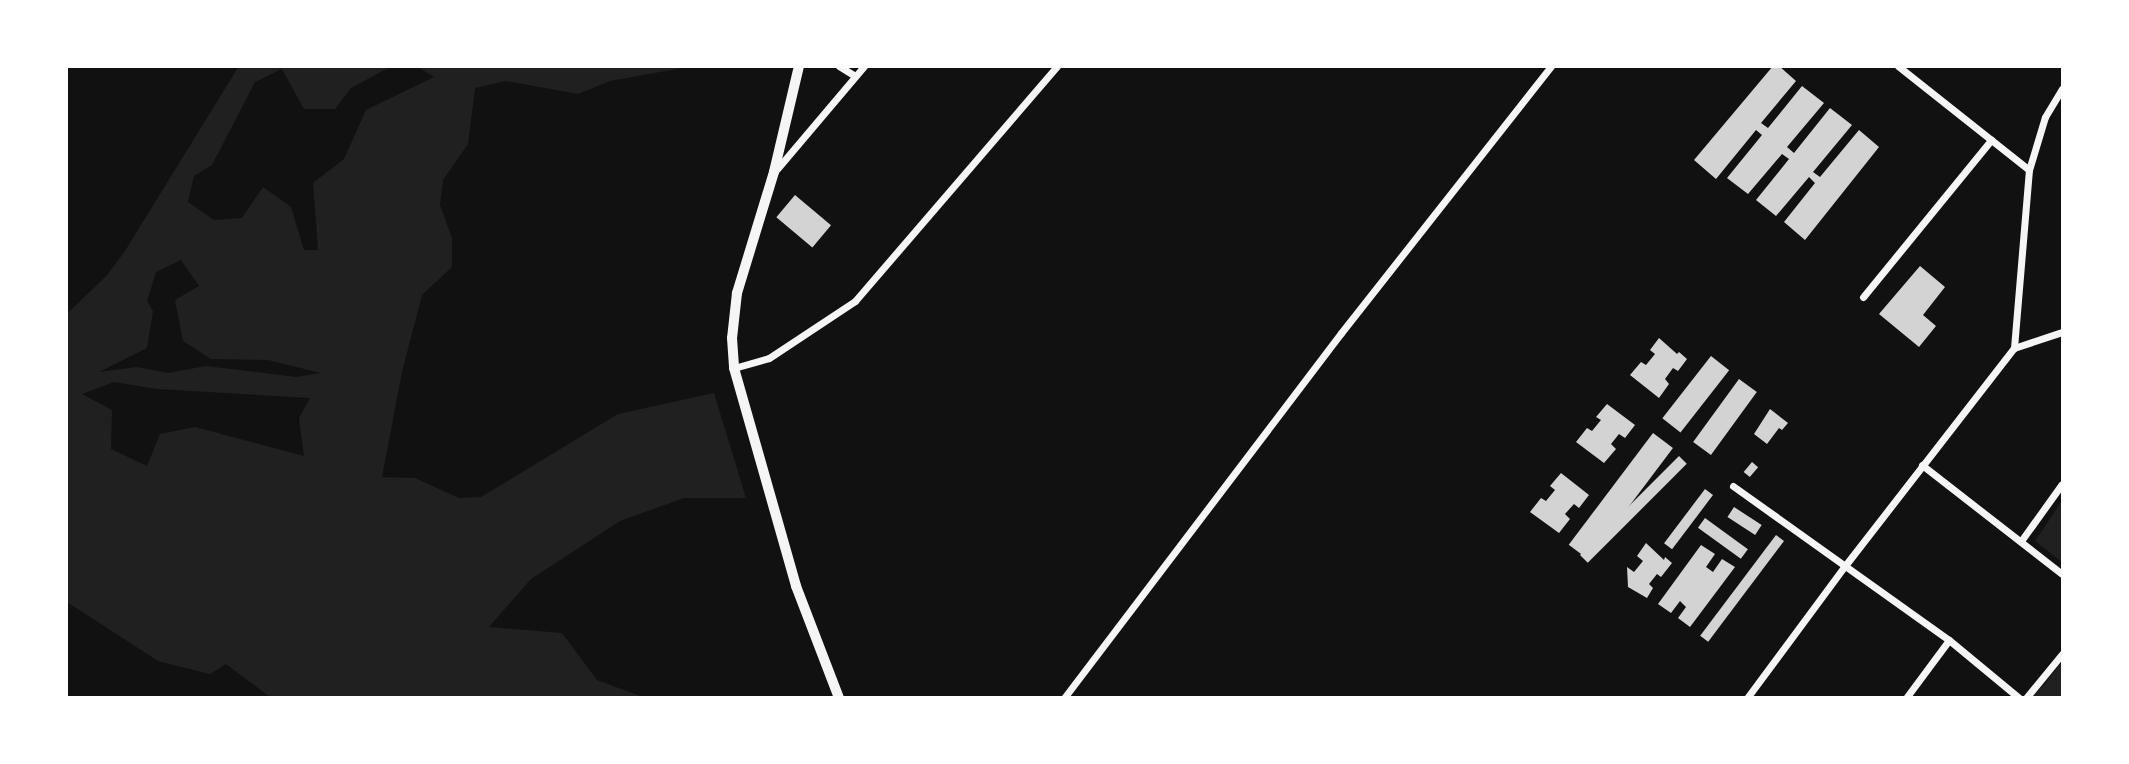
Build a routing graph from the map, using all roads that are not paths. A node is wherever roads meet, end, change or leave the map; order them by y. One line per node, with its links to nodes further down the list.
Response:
1 (799, 66): 11 (street)
2 (839, 66): 7 (street)
3 (864, 66): 7 (street)
4 (1057, 66): 15 (street)
5 (1551, 66): 25 (street)
6 (1902, 68): 9 (street)
7 (855, 76): 11 (street)
8 (2063, 89): 10 (street)
9 (1991, 140): 10 (street); 12 (street)
10 (2029, 170): 14 (street)
11 (774, 172): 15 (street)
12 (1863, 297)
13 (2063, 332): 14 (street)
14 (2014, 348): 16 (street)
15 (734, 368): 24 (street)
16 (1922, 465): 19 (street); 20 (street)
17 (2063, 484): 19 (street)
18 (1733, 486): 20 (street)
19 (2021, 541): 21 (street)
20 (1844, 567): 22 (street); 26 (street)
21 (2063, 574)
22 (1950, 640): 27 (street); 28 (street)
23 (2063, 654): 29 (street)
24 (839, 698)
25 (1064, 698)
26 (1747, 698)
27 (1906, 698)
28 (2019, 698)
29 (2026, 698)

